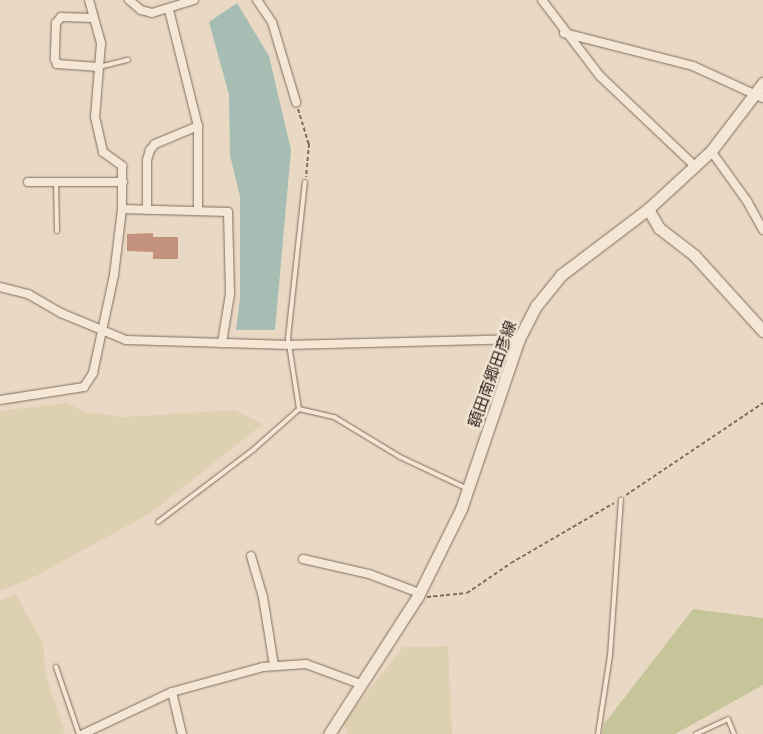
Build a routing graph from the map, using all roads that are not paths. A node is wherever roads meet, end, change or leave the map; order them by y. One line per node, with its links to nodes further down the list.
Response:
1 (89, 0): 7 (street)
2 (129, 0): 6 (street)
3 (194, 0): 6 (street)
4 (257, 0): 13 (street)
5 (542, 0): 8 (street)
6 (169, 10): 14 (street)
7 (93, 18): 10 (street); 10 (street)
8 (564, 33): 12 (street); 16 (street)
9 (128, 60): 10 (lane)
10 (99, 67): 19 (street)
11 (763, 83): 12 (main road, 額田南郷田彦線)
12 (760, 96): 15 (main road, 額田南郷田彦線)
13 (296, 102)
14 (198, 126): 23 (street); 24 (street)
15 (711, 151): 16 (main road, 額田南郷田彦線); 25 (street)
16 (695, 166): 22 (main road, 額田南郷田彦線)
17 (28, 182): 18 (street)
18 (56, 182): 19 (street); 26 (lane)
19 (123, 182): 21 (street)
20 (305, 182): 32 (lane)
21 (122, 209): 23 (street); 29 (street)
22 (648, 209): 28 (main road); 30 (main road, 額田南郷田彦線)
23 (147, 210): 24 (street)
24 (198, 212): 31 (street)
25 (763, 230)
26 (57, 231)
27 (0, 287): 29 (street)
28 (763, 331)
29 (103, 332): 31 (street); 33 (street)
30 (519, 339): 32 (street); 35 (main road, 額田南郷田彦線)
31 (222, 343): 32 (street)
32 (291, 345): 34 (lane)
33 (0, 400)
34 (299, 409): 35 (lane); 37 (lane)
35 (470, 490): 40 (main road, 額田南郷田彦線)
36 (621, 498): 49 (lane)
37 (158, 522)
38 (251, 556): 41 (street)
39 (303, 559): 40 (street)
40 (418, 594): 43 (main road, 額田南郷田彦線)
41 (274, 666): 43 (street); 44 (street)
42 (56, 667): 45 (lane)
43 (360, 684): 48 (main road, 額田南郷田彦線)
44 (172, 692): 46 (street); 47 (street)
45 (79, 734)
46 (83, 734)
47 (182, 734)
48 (329, 734)
49 (598, 734)
50 (696, 734): 51 (lane)
51 (734, 734)

